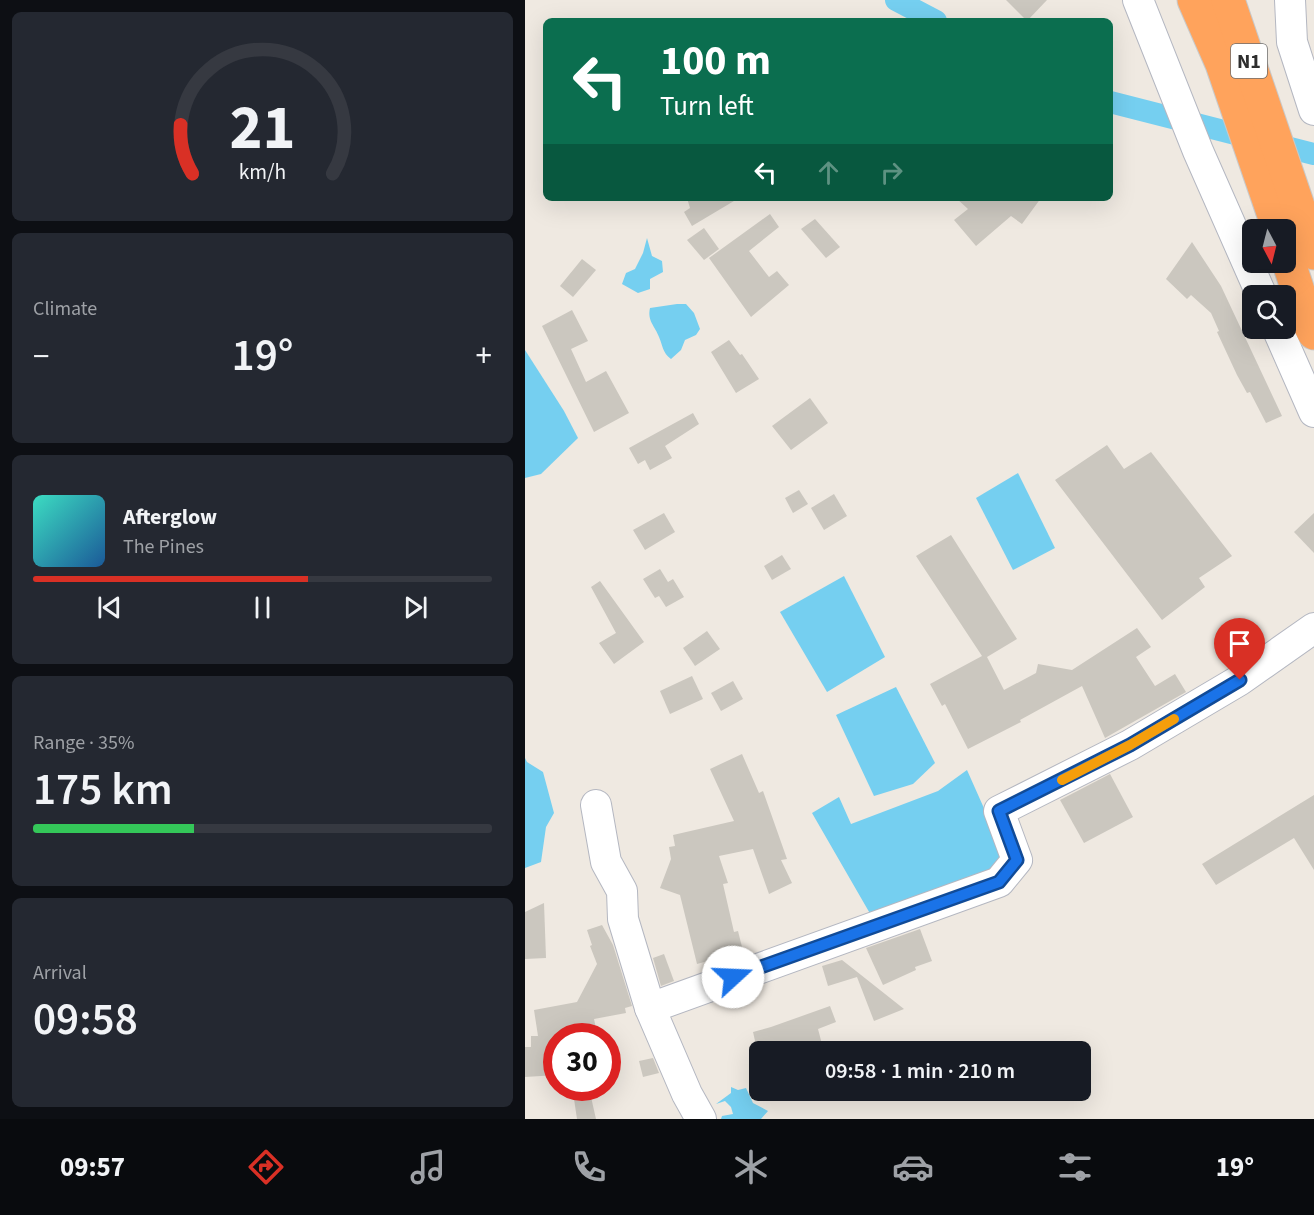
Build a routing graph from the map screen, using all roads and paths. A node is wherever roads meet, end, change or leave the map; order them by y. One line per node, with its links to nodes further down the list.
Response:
1 (1138, 0): 11 (street)
2 (1194, 0): 6 (highway, N1)
3 (1228, 0): 7 (highway, N1)
4 (1290, 0): 5 (street)
5 (1314, 110)
6 (1288, 219)
7 (1289, 219)
8 (1296, 230): 9 (highway, N1)
9 (1314, 253)
10 (1292, 273): 12 (highway)
11 (1257, 285)
12 (1314, 333)
13 (1282, 339): 14 (street)
14 (1314, 412)
15 (1310, 641): 17 (street)
16 (595, 805): 17 (street)
17 (650, 1008): 18 (street)
18 (701, 1119)

